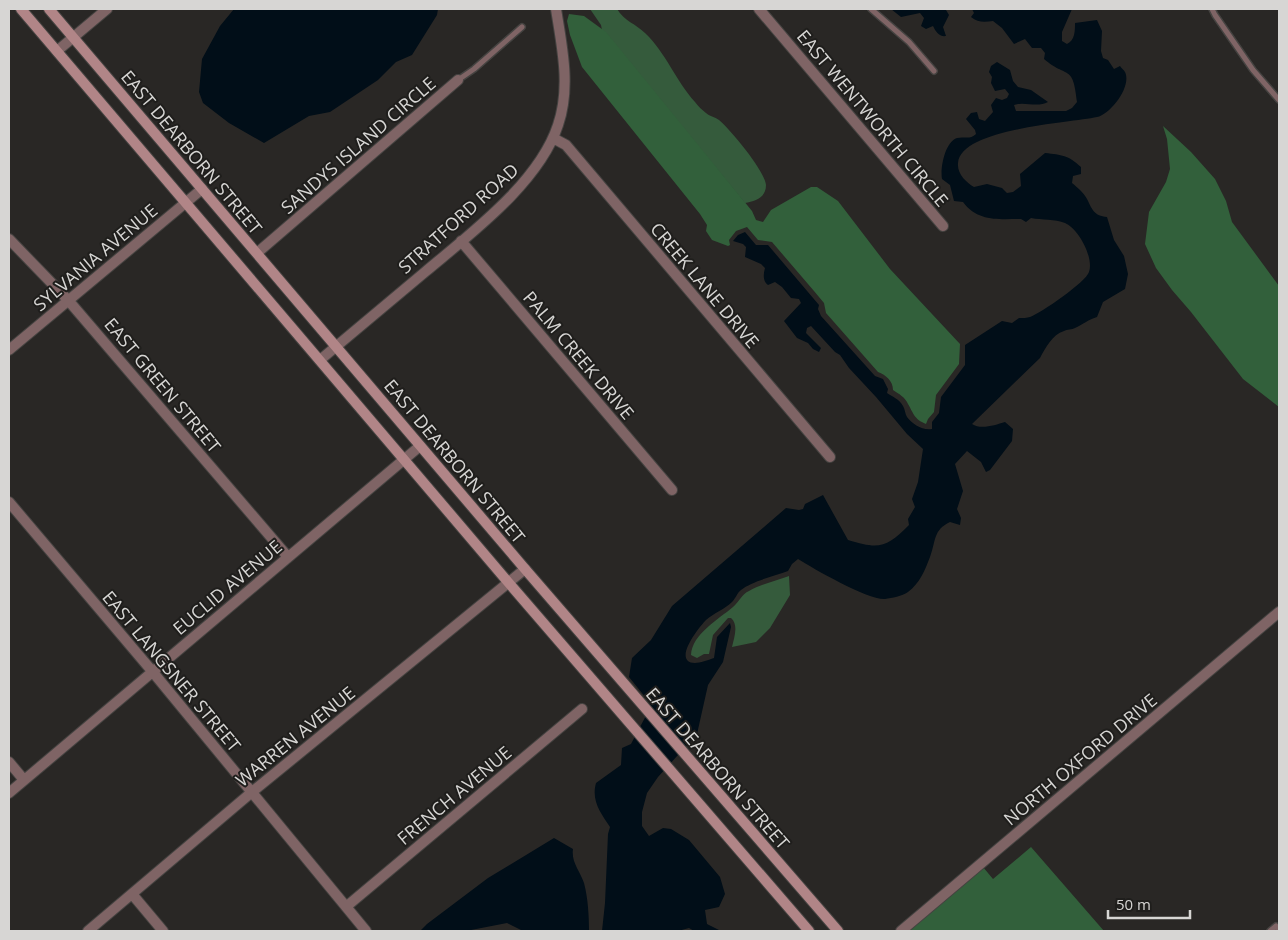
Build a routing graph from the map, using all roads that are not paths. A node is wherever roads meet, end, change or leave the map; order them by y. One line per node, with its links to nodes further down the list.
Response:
1 (21, 9): 10 (main road, EAST DEARBORN STREET)
2 (49, 9): 9 (main road, EAST DEARBORN STREET)
3 (107, 9): 9 (street)
4 (556, 9): 14 (street, STRATFORD ROAD)
5 (759, 9): 17 (street, EAST WENTWORTH CIRCLE)
6 (871, 9): 11 (lane)
7 (1212, 9): 13 (lane)
8 (522, 27): 12 (lane)
9 (73, 37): 10 (street); 15 (main road, EAST DEARBORN STREET)
10 (57, 51): 16 (main road, EAST DEARBORN STREET)
11 (934, 71)
12 (458, 80): 20 (street, SANDYS ISLAND CIRCLE)
13 (1279, 100)
14 (553, 138): 19 (street, STRATFORD ROAD); 26 (street, CREEK LANE DRIVE)
15 (202, 189): 16 (street, SYLVANIA AVENUE); 20 (main road, EAST DEARBORN STREET)
16 (186, 202): 21 (street, SYLVANIA AVENUE); 24 (main road, EAST DEARBORN STREET)
17 (943, 226)
18 (9, 239): 21 (street, EAST GREEN STREET)
19 (461, 241): 22 (street, STRATFORD ROAD); 28 (street, PALM CREEK DRIVE)
20 (258, 253): 22 (main road, EAST DEARBORN STREET)
21 (68, 300): 23 (street, SYLVANIA AVENUE); 30 (street, EAST GREEN STREET)
22 (337, 346): 24 (street, STRATFORD ROAD); 25 (main road, EAST DEARBORN STREET)
23 (9, 350)
24 (320, 360): 27 (main road, EAST DEARBORN STREET)
25 (420, 446): 27 (street, EUCLID AVENUE); 31 (main road, EAST DEARBORN STREET)
26 (830, 457)
27 (404, 459): 30 (street, EUCLID AVENUE); 32 (main road, EAST DEARBORN STREET)
28 (672, 490)
29 (9, 502): 34 (street, EAST LANGSNER STREET)
30 (288, 557): 34 (street, EUCLID AVENUE)
31 (524, 569): 32 (street, WARREN AVENUE); 47 (main road, EAST DEARBORN STREET)
32 (508, 582): 38 (street, WARREN AVENUE); 46 (main road, EAST DEARBORN STREET)
33 (1279, 612): 48 (street, NORTH OXFORD DRIVE)
34 (152, 671): 37 (street, EUCLID AVENUE); 38 (street, EAST LANGSNER STREET)
35 (582, 709): 41 (street, FRENCH AVENUE)
36 (9, 762): 37 (street)
37 (24, 780): 39 (street, EUCLID AVENUE)
38 (252, 792): 40 (street, WARREN AVENUE); 41 (street, EAST LANGSNER STREET)
39 (9, 793)
40 (132, 894): 43 (street, WARREN AVENUE); 44 (street)
41 (347, 906): 45 (street, EAST LANGSNER STREET)
42 (1279, 930): 49 (lane)
43 (88, 931)
44 (163, 931)
45 (366, 931)
46 (809, 931)
47 (838, 931)
48 (901, 931)
49 (1270, 931)

